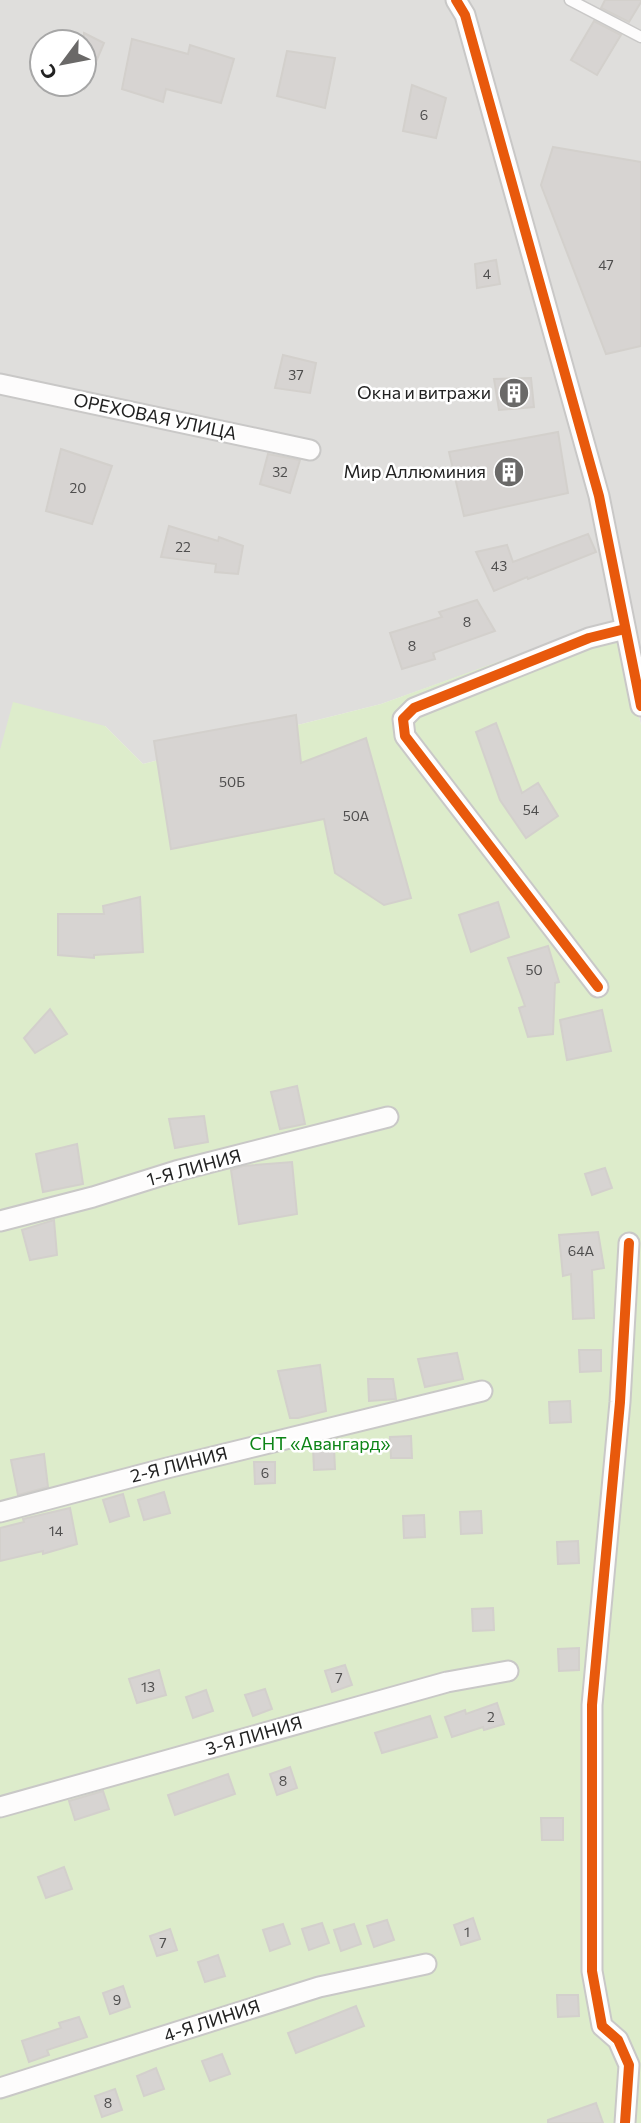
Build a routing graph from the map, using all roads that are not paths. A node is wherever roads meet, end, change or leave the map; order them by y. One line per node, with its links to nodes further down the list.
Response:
1 (456, 0): 6 (street)
2 (570, 0): 3 (lane)
3 (641, 37)
4 (0, 384): 5 (street, ОРЕХОВАЯ УЛИЦА)
5 (310, 450)
6 (625, 629): 7 (street); 8 (street)
7 (641, 706)
8 (598, 987)
9 (388, 1117): 10 (street, 1-Я ЛИНИЯ)
10 (0, 1221)
11 (629, 1243): 18 (street)
12 (482, 1391): 13 (street, 2-Я ЛИНИЯ)
13 (0, 1513)
14 (508, 1671): 15 (street, 3-Я ЛИНИЯ)
15 (0, 1807)
16 (426, 1964): 17 (street, 4-Я ЛИНИЯ)
17 (0, 2088)
18 (625, 2123)

